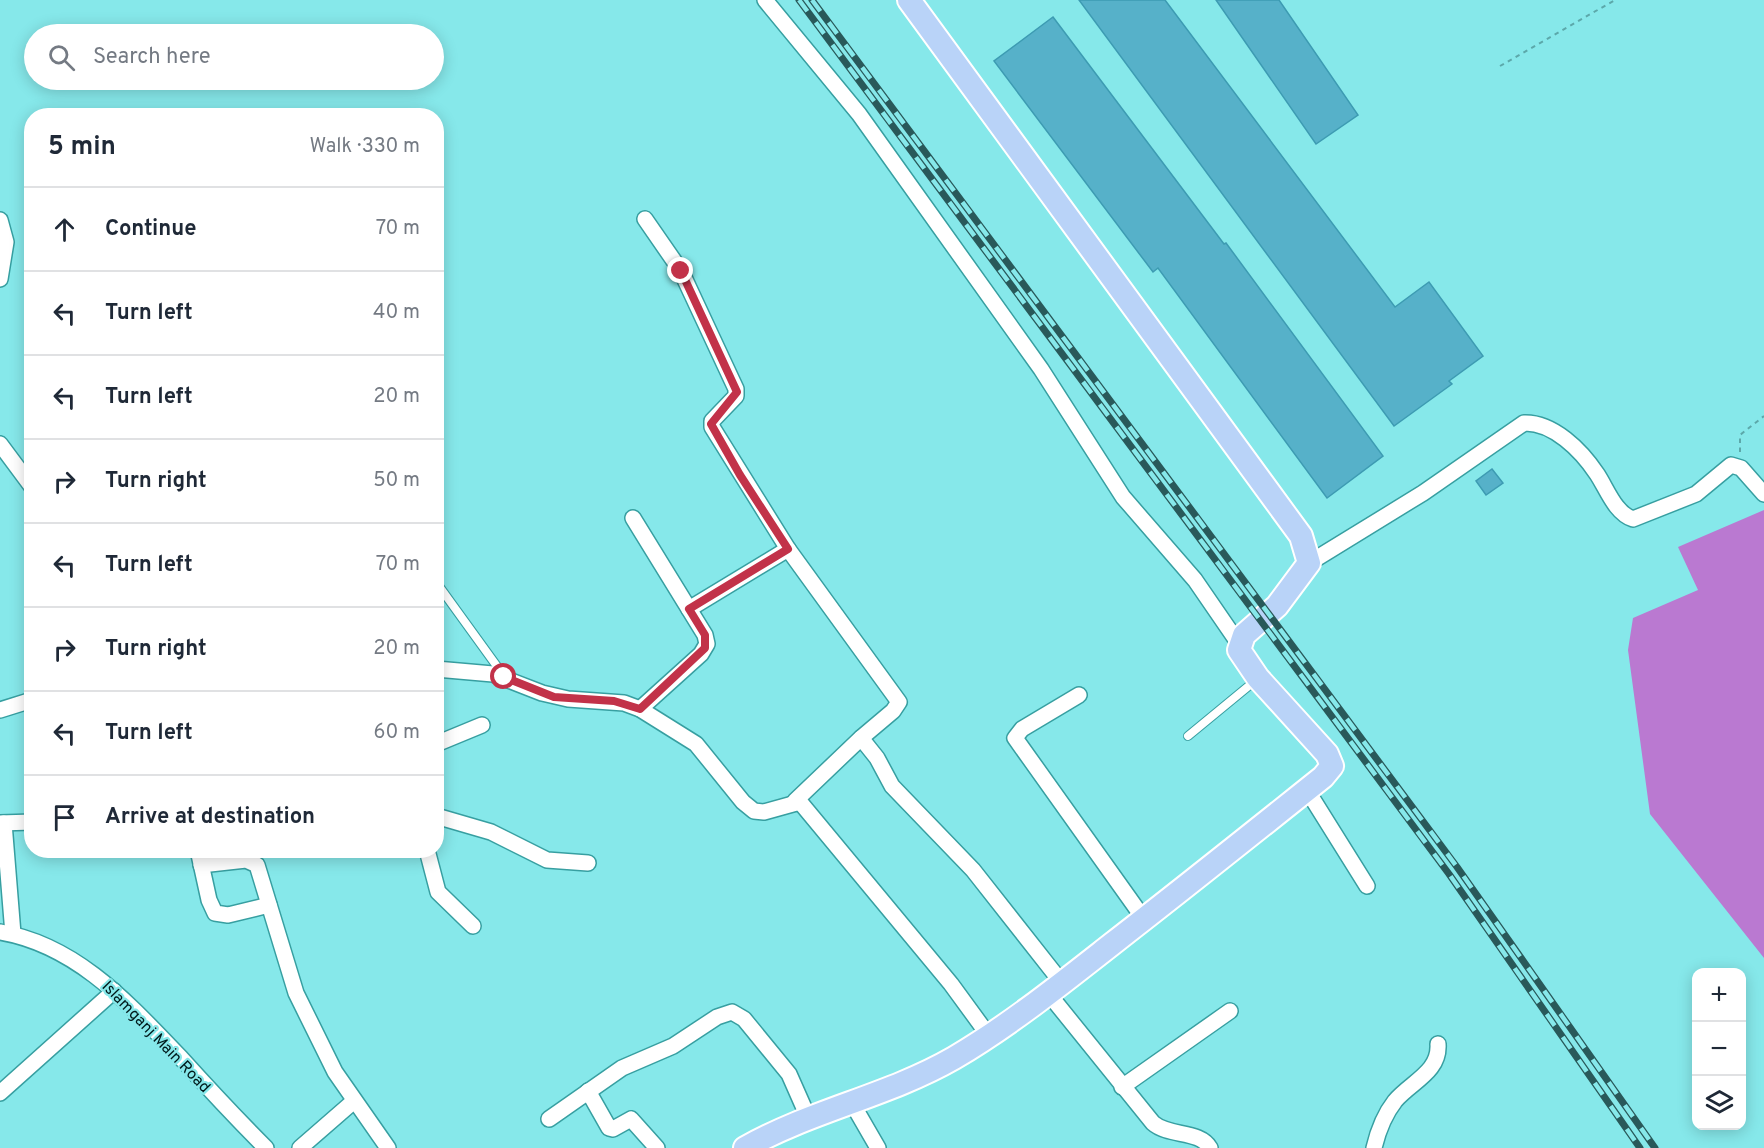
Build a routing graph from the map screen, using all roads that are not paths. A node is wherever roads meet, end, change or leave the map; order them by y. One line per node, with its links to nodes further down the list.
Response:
1 (765, 0): 14 (street)
2 (909, 0): 11 (main road)
3 (645, 219): 10 (street)
4 (0, 220): 5 (street)
5 (0, 279)
6 (0, 444): 7 (street)
7 (24, 476)
8 (1764, 494): 11 (street)
9 (633, 518): 13 (street)
10 (788, 549): 13 (street); 24 (street)
11 (1309, 563): 14 (main road)
12 (444, 593): 16 (lane)
13 (689, 609): 20 (street)
14 (1239, 644): 17 (main road)
15 (444, 670): 16 (street)
16 (504, 677): 20 (street)
17 (1258, 678): 23 (lane); 26 (main road)
18 (1079, 695): 36 (street)
19 (24, 702): 21 (street)
20 (640, 709): 27 (street)
21 (0, 710)
22 (482, 725): 25 (street)
23 (1188, 736)
24 (861, 738): 27 (street); 39 (street)
25 (444, 741)
26 (1307, 790): 34 (street); 36 (main road)
27 (795, 801): 42 (street)
28 (444, 818): 33 (street)
29 (24, 822): 30 (street)
30 (2, 823): 38 (street)
31 (200, 858): 35 (street); 35 (street)
32 (429, 858): 37 (street)
33 (588, 863)
34 (1367, 886)
35 (269, 905): 47 (street)
36 (1144, 919): 39 (main road)
37 (473, 926)
38 (7, 933): 40 (street, Islamganj Main Road)
39 (1055, 988): 42 (main road); 44 (street)
40 (114, 991): 46 (street); 51 (street, Islamganj Main Road)
41 (1230, 1011): 44 (street)
42 (989, 1036): 48 (main road)
43 (1438, 1044): 58 (street)
44 (1122, 1087): 57 (street)
45 (588, 1091): 49 (street); 50 (street); 54 (street)
46 (0, 1093)
47 (354, 1101): 52 (street); 53 (street)
48 (852, 1103): 49 (main road); 56 (street)
49 (808, 1117): 55 (main road)
50 (549, 1119)
51 (266, 1148)
52 (300, 1148)
53 (388, 1148)
54 (657, 1148)
55 (746, 1148)
56 (878, 1148)
57 (1210, 1148)
58 (1374, 1148)

